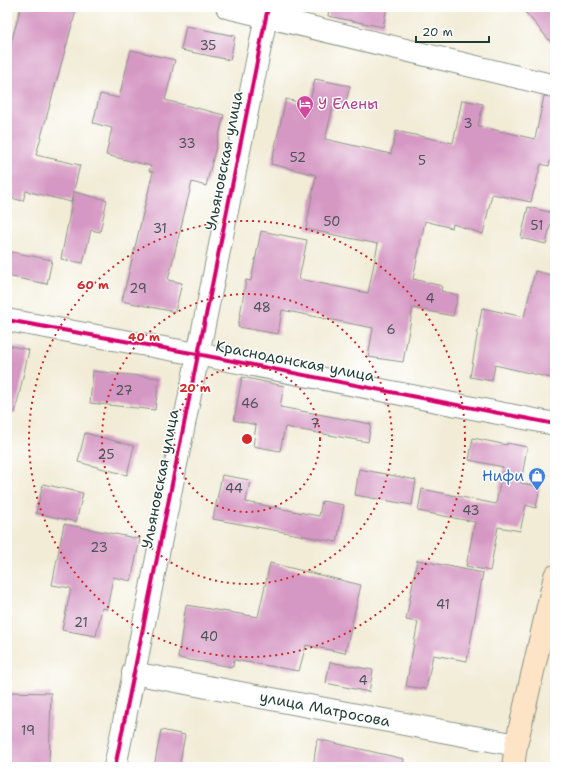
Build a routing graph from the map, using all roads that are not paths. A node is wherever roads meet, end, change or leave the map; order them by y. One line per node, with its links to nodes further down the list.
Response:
1 (227, 7): 2 (street)
2 (267, 12): 3 (street); 5 (street, Ульяновская улица)
3 (555, 86)
4 (7, 320): 5 (street, Краснодонская улица)
5 (197, 354): 6 (street, Краснодонская улица); 8 (street, Ульяновская улица)
6 (555, 424)
7 (555, 576): 9 (street)
8 (133, 672): 9 (street, улица Матросова); 10 (street, Ульяновская улица)
9 (516, 745): 11 (street)
10 (115, 767)
11 (513, 767)

